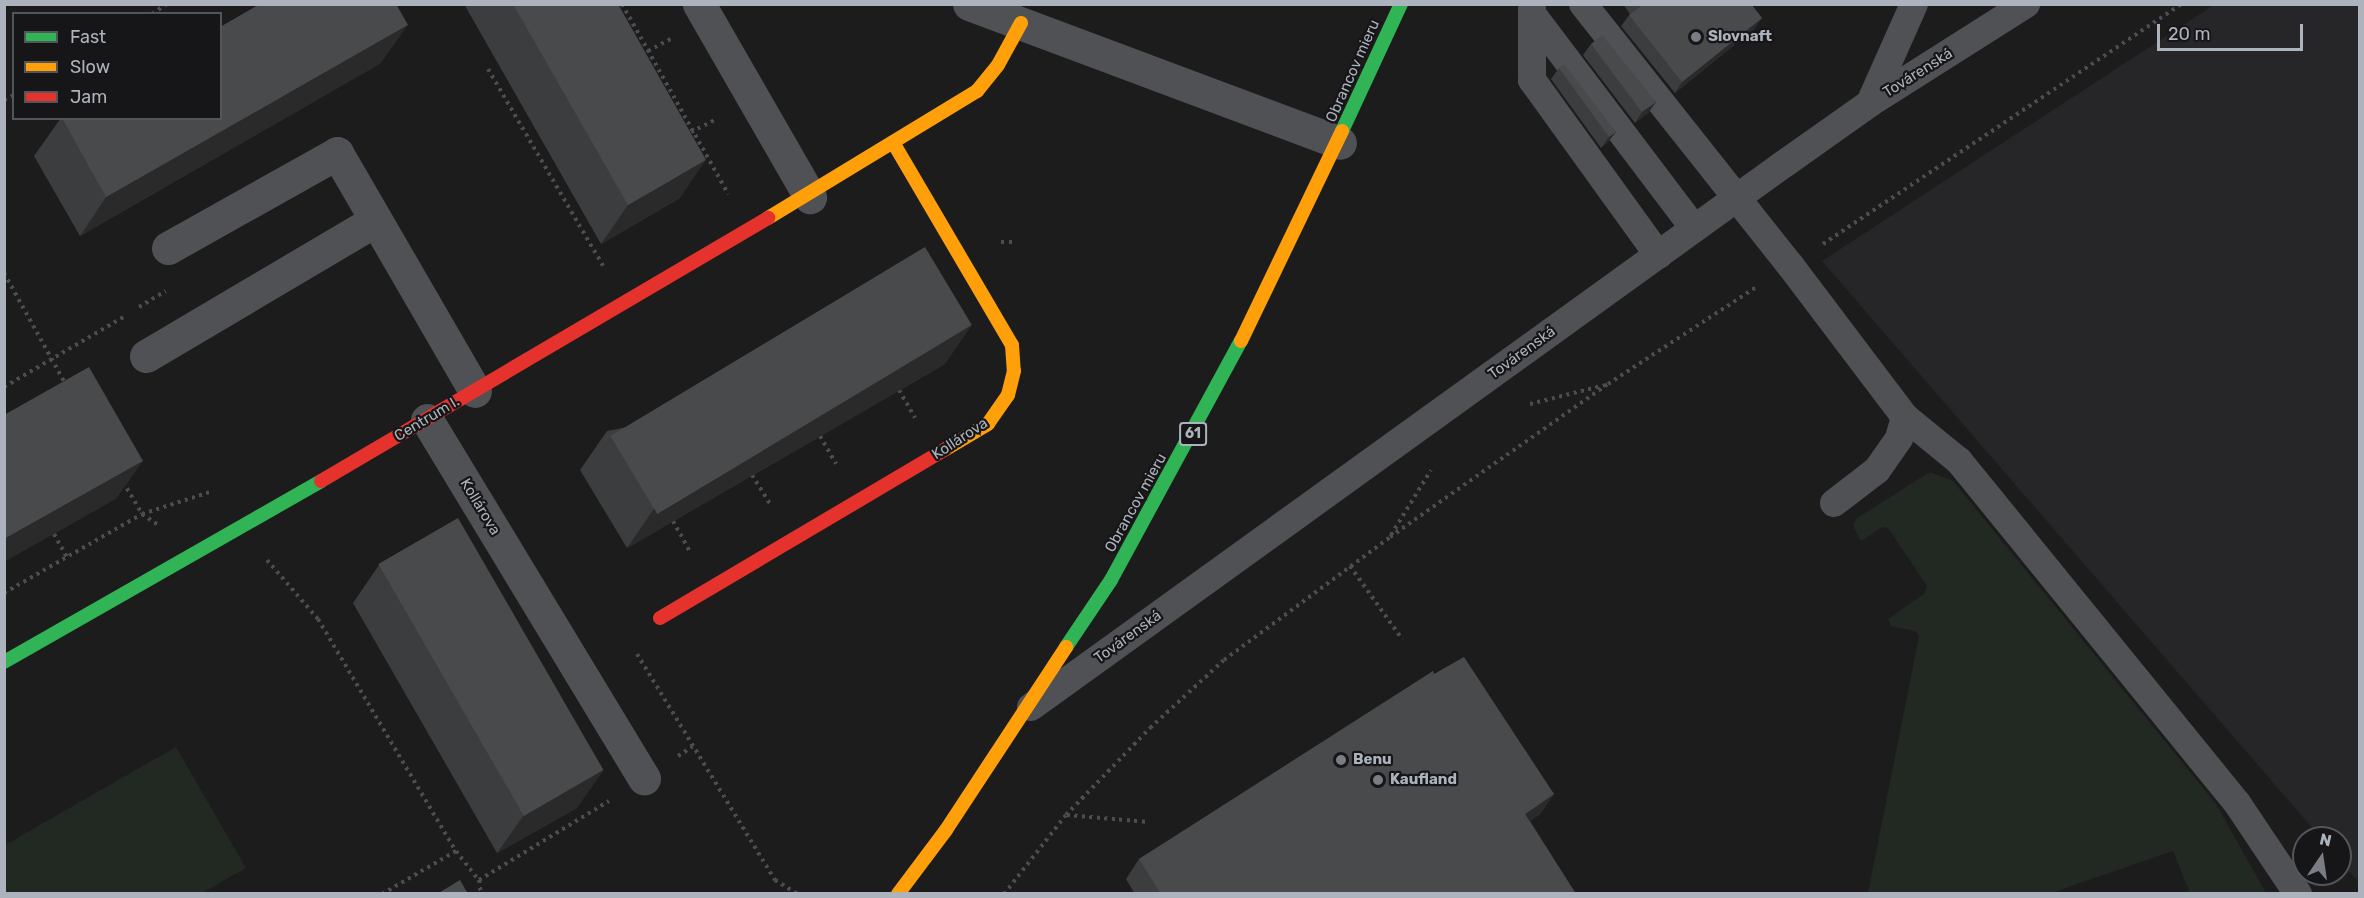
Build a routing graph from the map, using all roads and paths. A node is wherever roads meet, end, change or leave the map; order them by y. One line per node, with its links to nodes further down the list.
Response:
1 (622, 4): 11 (path)
2 (969, 4): 10 (street)
3 (1401, 4): 18 (street, Obrancov mieru / 61)
4 (1583, 4): 21 (lane)
5 (1914, 4): 15 (lane)
6 (2026, 4): 15 (lane, Továrenská)
7 (2182, 4): 27 (path)
8 (1532, 9): 24 (lane); 26 (lane)
9 (703, 12): 11 (path); 14 (street)
10 (1021, 23): 18 (street); 19 (street)
11 (648, 51): 12 (path); 16 (path)
12 (638, 57)
13 (488, 69): 29 (path)
14 (753, 99): 16 (path); 20 (street)
15 (1870, 103): 21 (lane, Továrenská)
16 (692, 131): 17 (path); 22 (path)
17 (683, 136)
18 (1340, 143): 54 (street, Obrancov mieru / 61)
19 (894, 144): 20 (street); 51 (street, Kollárova)
20 (810, 197): 36 (street)
21 (1736, 197): 24 (lane, Továrenská); 27 (lane)
22 (730, 198)
23 (376, 220): 25 (street, Centrum I.); 31 (street); 36 (street, Centrum I.)
24 (1694, 228): 26 (lane, Továrenská)
25 (168, 248)
26 (1658, 255): 54 (lane, Továrenská)
27 (1790, 265): 33 (path); 38 (lane)
28 (4, 273): 32 (path)
29 (610, 277)
30 (171, 288): 32 (path)
31 (146, 356)
32 (51, 361): 34 (path); 35 (path)
33 (1608, 384): 37 (path); 45 (path)
34 (4, 387)
35 (70, 391)
36 (475, 391): 39 (street, Centrum I.)
37 (1530, 404)
38 (1905, 417): 42 (lane); 67 (lane)
39 (427, 420): 46 (street, Centrum I.); 56 (street, Kollárova)
40 (1431, 469): 45 (path)
41 (118, 473): 43 (path)
42 (1834, 503)
43 (142, 514): 46 (path); 48 (path)
44 (54, 534): 48 (path)
45 (1390, 537): 49 (path)
46 (195, 550): 53 (street, Centrum I.)
47 (260, 552): 59 (path)
48 (67, 557): 50 (path)
49 (1350, 566): 52 (path); 57 (path)
50 (4, 593)
51 (660, 618): 55 (path)
52 (1402, 639)
53 (4, 662)
54 (1024, 712): 65 (street, Obrancov mieru / 61)
55 (692, 747): 56 (path); 64 (path)
56 (644, 780): 60 (path)
57 (1066, 815): 58 (path); 66 (path)
58 (1149, 822)
59 (456, 851): 60 (path); 61 (path)
60 (479, 880): 63 (path)
61 (392, 891): 62 (path)
62 (382, 894)
63 (481, 894)
64 (797, 894)
65 (898, 894)
66 (1004, 894)
67 (2298, 894)

